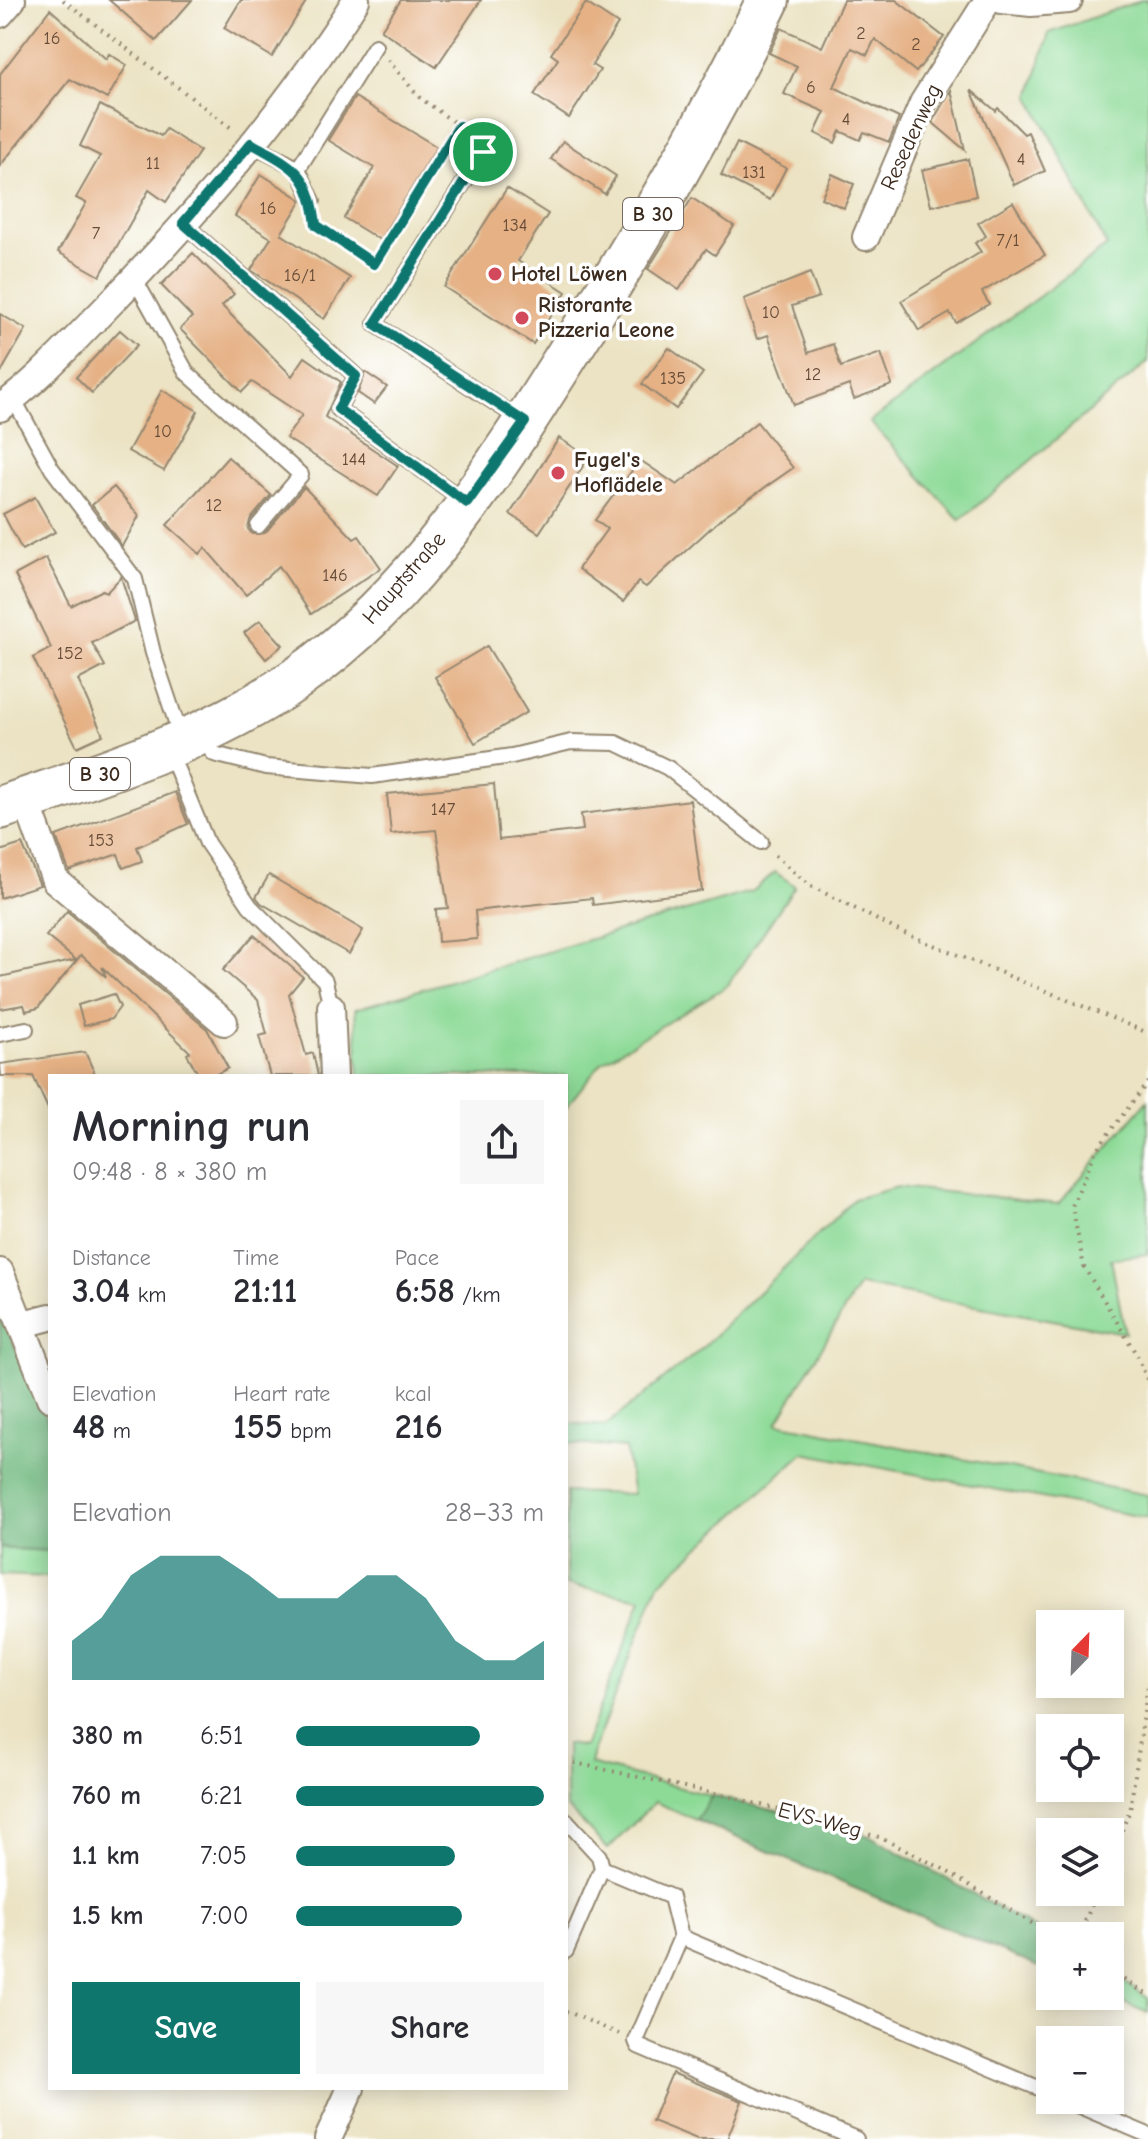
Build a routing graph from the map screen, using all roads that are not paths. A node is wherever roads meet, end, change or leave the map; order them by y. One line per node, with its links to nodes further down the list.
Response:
1 (12, 0): 7 (street)
2 (356, 0): 9 (street)
3 (768, 0): 17 (main road, Hauptstraße / B 30)
4 (988, 0): 14 (street, Resedenweg)
5 (1002, 0): 6 (street)
6 (1069, 0)
7 (0, 14)
8 (375, 46): 11 (lane)
9 (251, 143): 11 (lane); 13 (street)
10 (483, 152): 17 (lane)
11 (298, 169): 12 (lane)
12 (313, 201)
13 (183, 223): 15 (street); 18 (lane)
14 (866, 237)
15 (134, 278): 16 (street); 19 (lane)
16 (7, 403): 20 (lane)
17 (525, 422): 18 (main road, Hauptstraße / B 30)
18 (467, 503): 20 (main road, Hauptstraße / B 30)
19 (258, 526)
20 (182, 740): 21 (main road, Hauptstraße / B 30); 22 (lane); 23 (lane)
21 (13, 804): 24 (street, Hauptstraße)
22 (761, 842)
23 (331, 1007): 27 (street)
24 (224, 1022)
25 (26, 1029): 26 (lane)
26 (0, 1034)
27 (334, 1074)
28 (0, 1272): 30 (street)
29 (48, 1318): 30 (street)
30 (23, 1324): 31 (street)
31 (48, 1393)
32 (568, 1822): 33 (lane)
33 (602, 1868): 34 (lane); 35 (lane)
34 (681, 1937): 36 (lane); 41 (lane)
35 (568, 1946)
36 (1036, 2087)
37 (350, 2090): 40 (street)
38 (1098, 2114): 39 (lane)
39 (1148, 2135)
40 (328, 2139)
41 (856, 2139)

